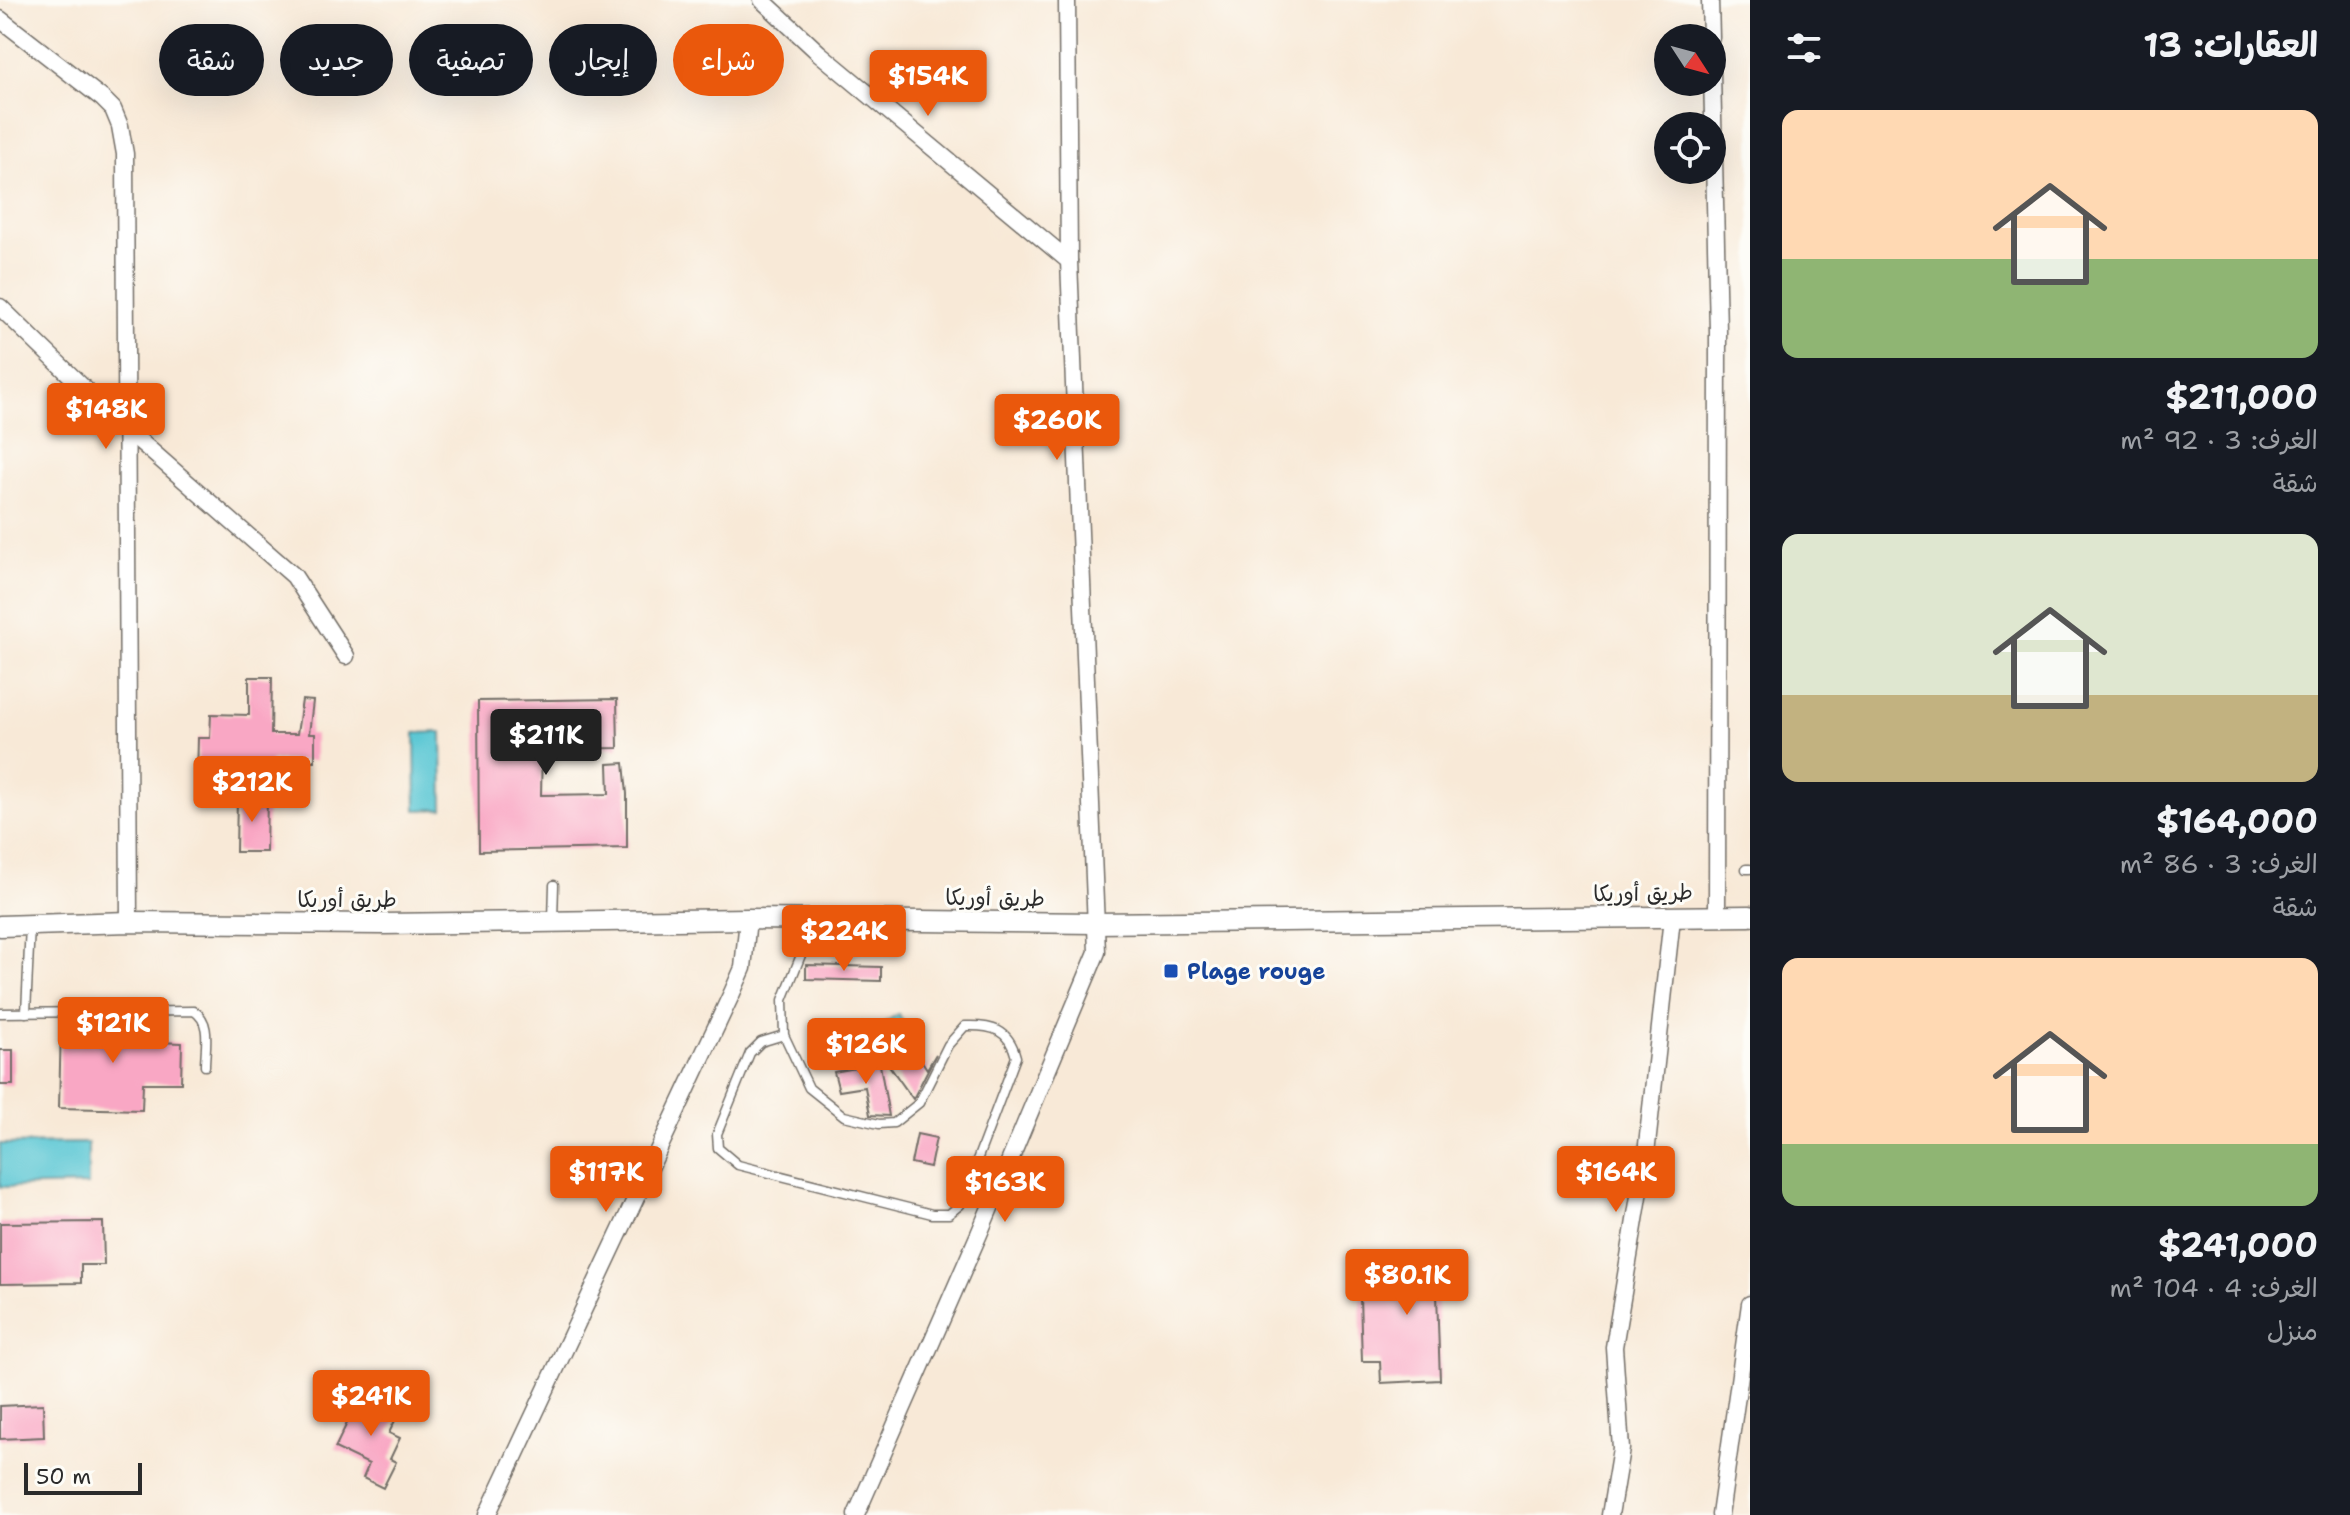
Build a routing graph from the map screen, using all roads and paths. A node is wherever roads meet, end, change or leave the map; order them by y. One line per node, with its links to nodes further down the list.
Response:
1 (762, 0): 7 (street)
2 (1067, 0): 7 (street)
3 (1710, 0): 5 (street)
4 (0, 19): 9 (street)
5 (1711, 24)
6 (1713, 96): 12 (street)
7 (1069, 261): 19 (street)
8 (0, 307): 9 (street)
9 (126, 429): 10 (street); 18 (street)
10 (346, 656)
11 (554, 885): 17 (lane)
12 (1717, 916): 13 (street, طريق أوريكا); 14 (street, طريق أوريكا)
13 (1750, 916)
14 (1672, 918): 19 (street, طريق أوريكا); 29 (street)
15 (748, 919): 16 (street, طريق أوريكا); 17 (street, طريق أوريكا); 27 (street)
16 (815, 920): 19 (street, طريق أوريكا); 24 (lane)
17 (553, 921): 18 (street, طريق أوريكا)
18 (129, 922): 20 (street, طريق أوريكا)
19 (1094, 923): 28 (street)
20 (30, 925): 21 (street, طريق أوريكا); 23 (lane)
21 (0, 926)
22 (0, 1013): 23 (lane)
23 (26, 1013): 25 (lane)
24 (784, 1035): 24 (lane)
25 (205, 1066)
26 (1750, 1304): 30 (street)
27 (487, 1515)
28 (856, 1515)
29 (1610, 1515)
30 (1720, 1515)

